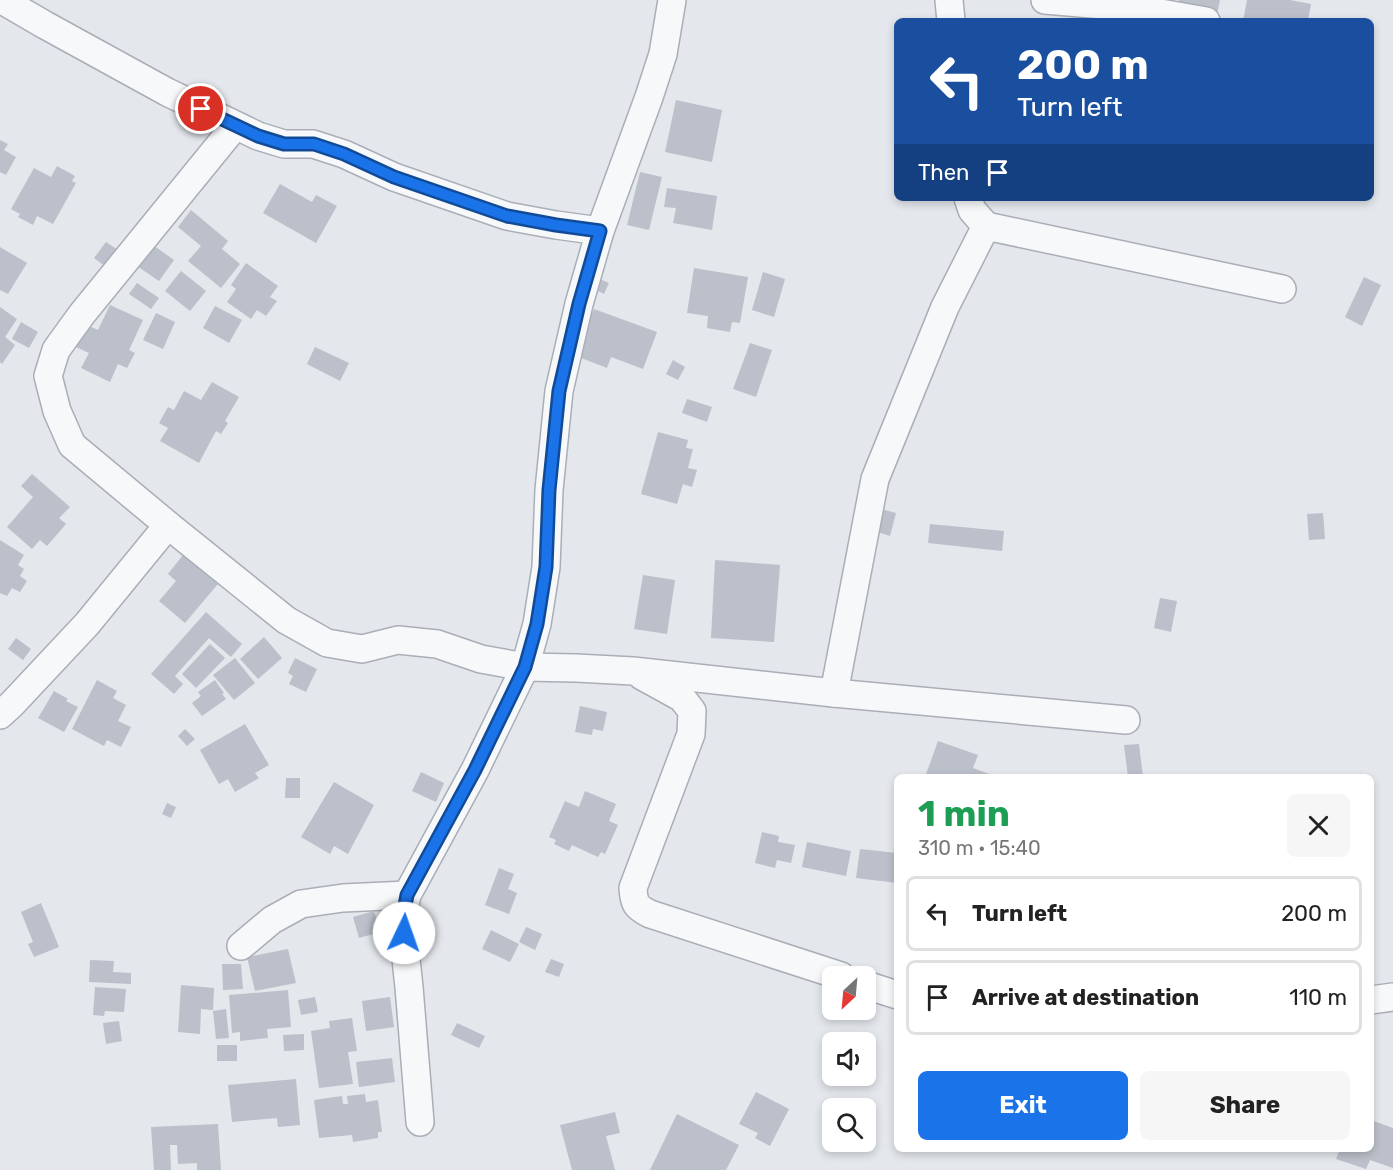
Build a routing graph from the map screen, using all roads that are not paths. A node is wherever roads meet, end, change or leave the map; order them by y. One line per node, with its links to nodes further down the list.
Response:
1 (2, 0): 7 (street)
2 (672, 0): 10 (street)
3 (949, 0): 5 (street)
4 (1045, 0): 6 (street)
5 (951, 18)
6 (1189, 18)
7 (234, 126): 10 (street); 12 (street)
8 (969, 201): 9 (street)
9 (986, 226): 11 (street); 15 (street)
10 (600, 231): 13 (street)
11 (1282, 289)
12 (168, 525): 13 (street); 16 (street)
13 (525, 667): 14 (street); 18 (street)
14 (633, 671): 15 (street); 20 (street)
15 (834, 693): 17 (street)
16 (0, 715)
17 (1126, 720)
18 (407, 895): 19 (street); 25 (street)
19 (241, 946)
20 (822, 970)
21 (876, 988): 22 (street)
22 (894, 994)
23 (1393, 998): 24 (street)
24 (1374, 1000)
25 (420, 1122)

